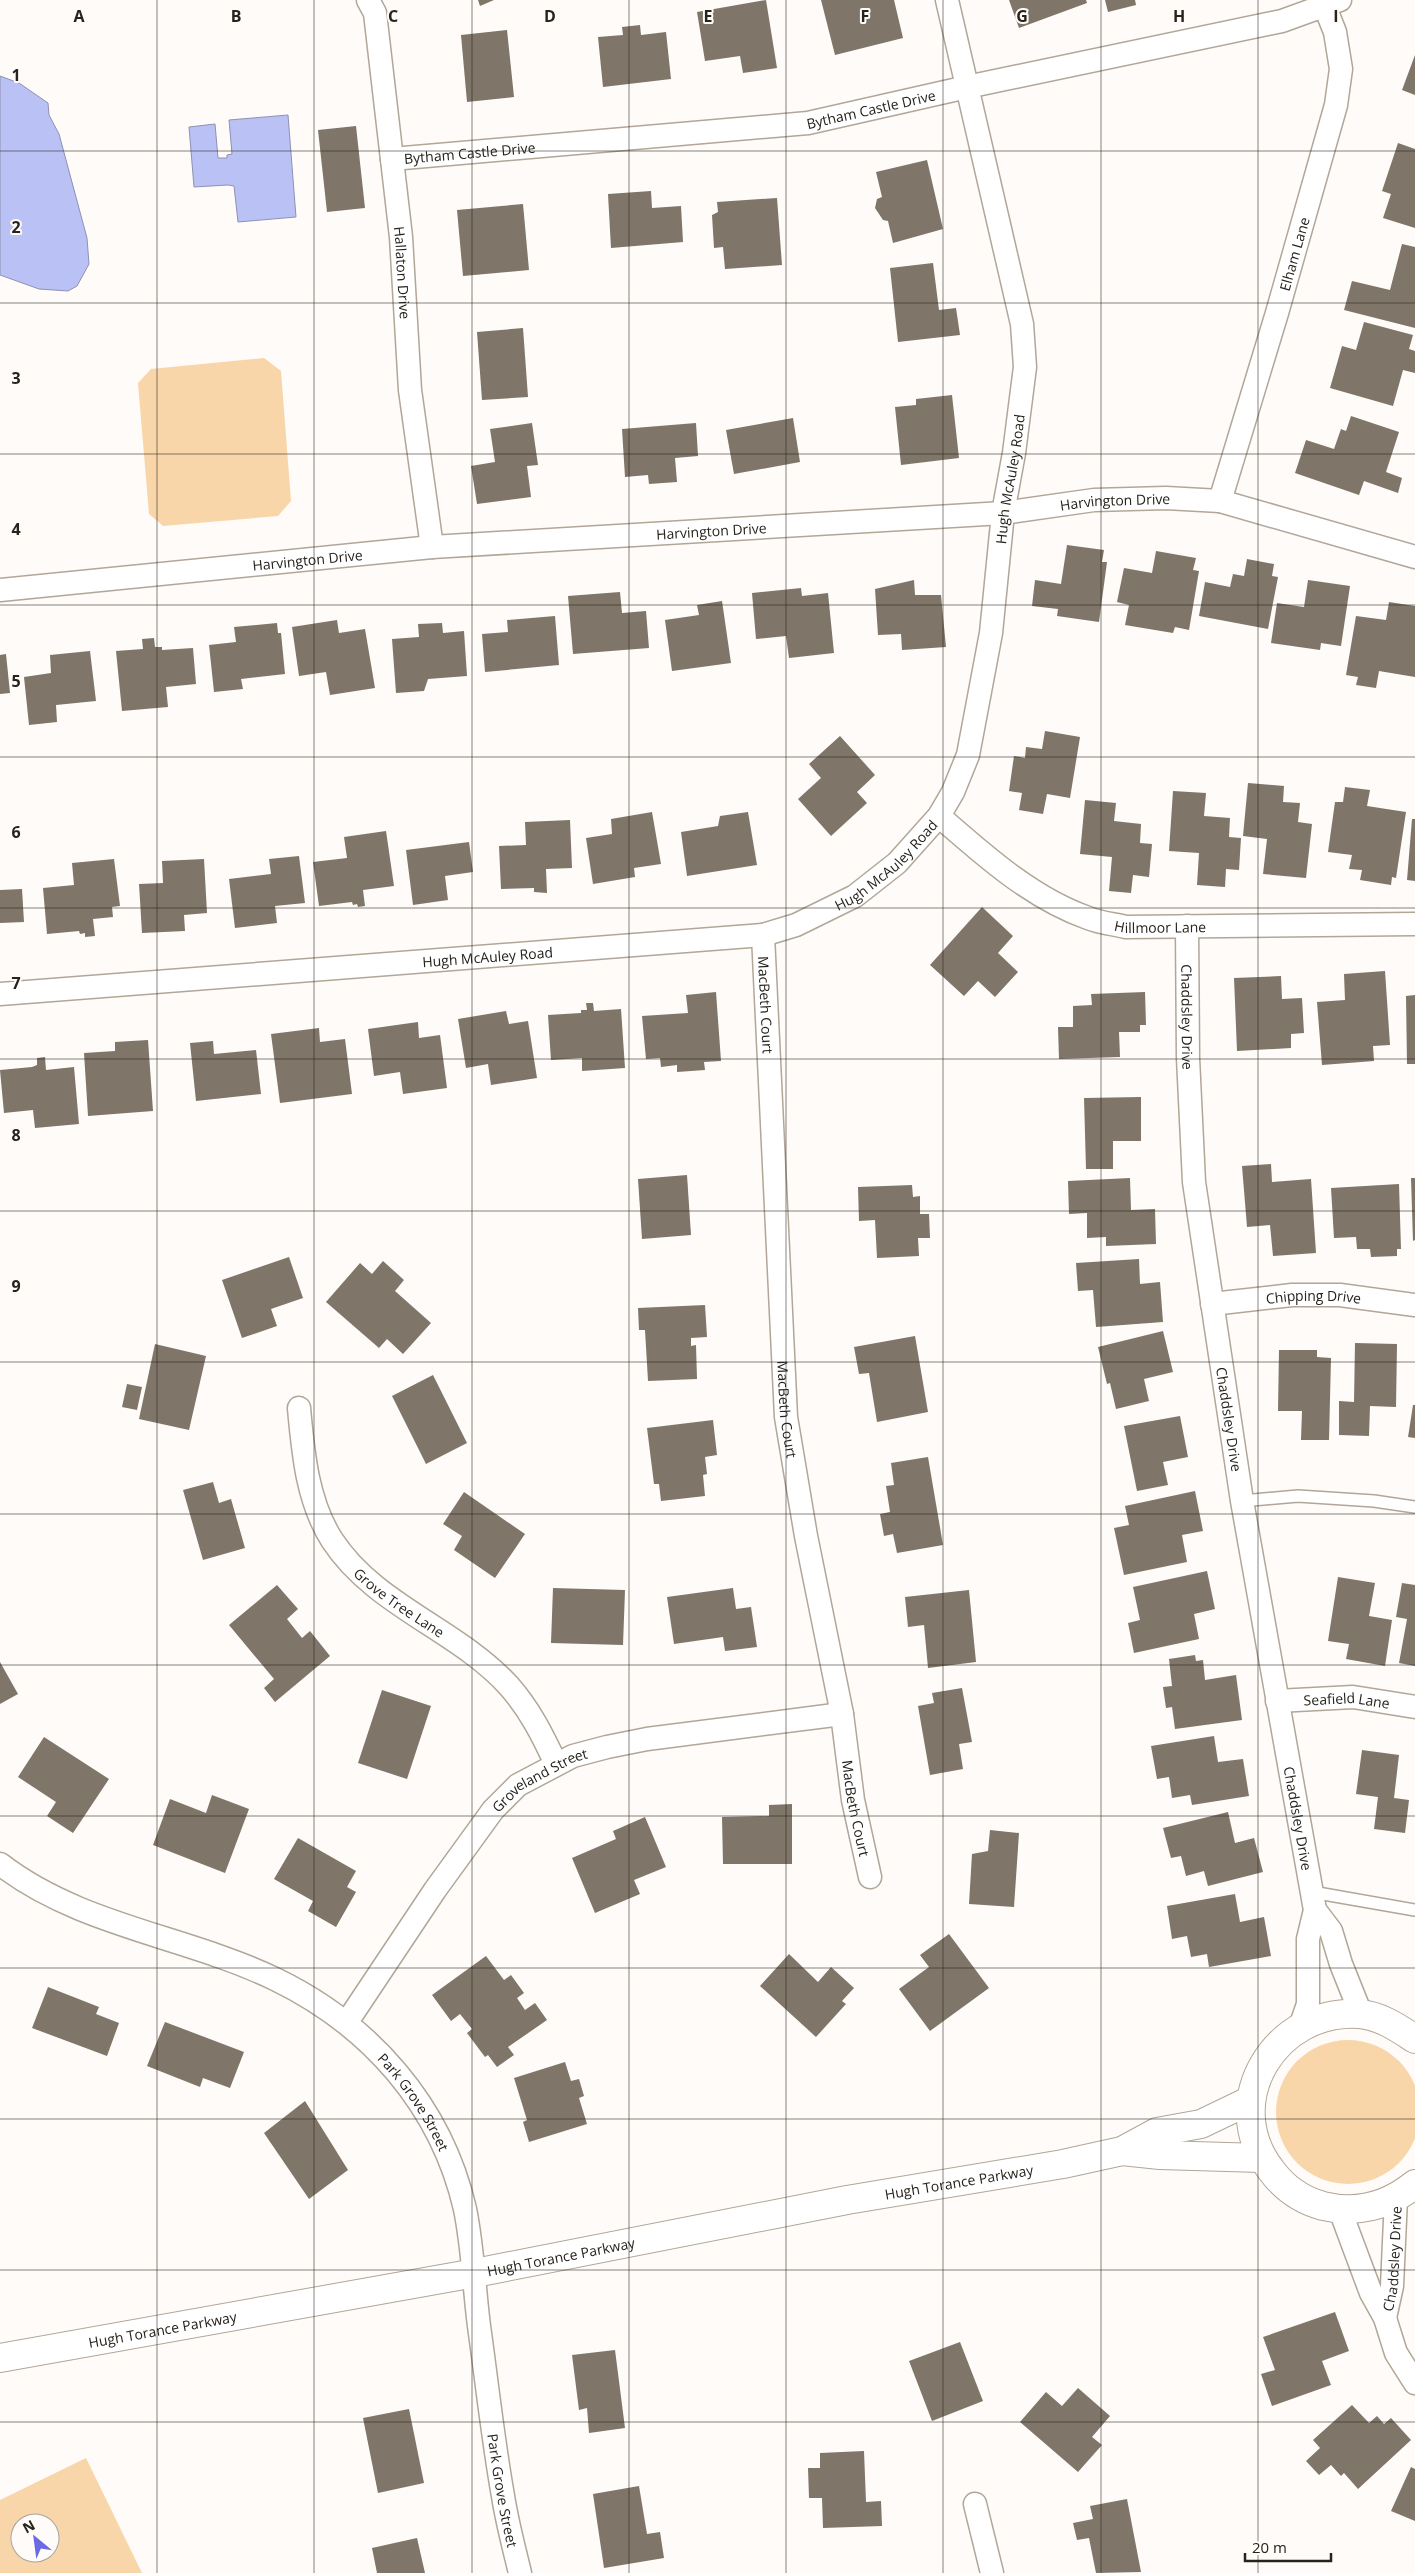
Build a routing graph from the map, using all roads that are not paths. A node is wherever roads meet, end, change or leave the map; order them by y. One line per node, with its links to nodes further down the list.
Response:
1 (368, 0): 5 (street, Hallaton Drive)
2 (947, 0): 4 (street, Hugh McAuley Road)
3 (1332, 3): 4 (street, Bytham Castle Drive); 6 (street, Elham Lane)
4 (968, 86): 5 (street, Bytham Castle Drive); 7 (street, Hugh McAuley Road)
5 (392, 159): 8 (street, Hallaton Drive)
6 (1220, 501): 7 (street, Harvington Drive); 9 (street, Harvington Drive)
7 (1003, 513): 8 (street, Harvington Drive); 11 (street, Hugh McAuley Road)
8 (432, 547): 10 (street, Harvington Drive)
9 (1415, 557)
10 (0, 590)
11 (939, 816): 13 (street, Hillmoor Lane); 14 (street, Hugh McAuley Road)
12 (1415, 924): 13 (street, Hillmoor Lane)
13 (1187, 926): 16 (street, Chaddsley Drive)
14 (763, 935): 15 (street, Hugh McAuley Road); 23 (street, MacBeth Court)
15 (0, 994)
16 (1212, 1304): 17 (street, Chipping Drive); 19 (street, Chaddsley Drive)
17 (1415, 1305)
18 (298, 1408): 24 (street, Grove Tree Lane)
19 (1242, 1501): 20 (lane); 21 (street, Chaddsley Drive)
20 (1415, 1507)
21 (1277, 1701): 22 (street, Seafield Lane); 27 (street, Chaddsley Drive)
22 (1415, 1707)
23 (842, 1714): 24 (street, Groveland Street); 26 (street, MacBeth Court)
24 (556, 1764): 30 (street, Groveland Street)
25 (0, 1864): 30 (street, Park Grove Street)
26 (870, 1877)
27 (1313, 1901): 28 (lane); 29 (street, Chaddsley Drive); 31 (street, Chaddsley Drive)
28 (1415, 1910)
29 (1361, 2014): 31 (street); 32 (street)
30 (347, 2022): 38 (street, Park Grove Street)
31 (1300, 2026): 33 (street)
32 (1415, 2039)
33 (1250, 2100): 34 (street, Hugh Torance Parkway); 35 (street)
34 (1122, 2150): 35 (street, Hugh Torance Parkway); 38 (street, Hugh Torance Parkway)
35 (1261, 2158): 37 (street)
36 (1405, 2191): 37 (street); 39 (street, Chaddsley Drive)
37 (1340, 2210): 39 (street, Chaddsley Drive)
38 (475, 2273): 40 (street, Hugh Torance Parkway); 43 (street, Park Grove Street)
39 (1385, 2318): 41 (street, Chaddsley Drive)
40 (0, 2358)
41 (1415, 2383)
42 (975, 2504): 44 (street)
43 (520, 2573)
44 (992, 2573)

